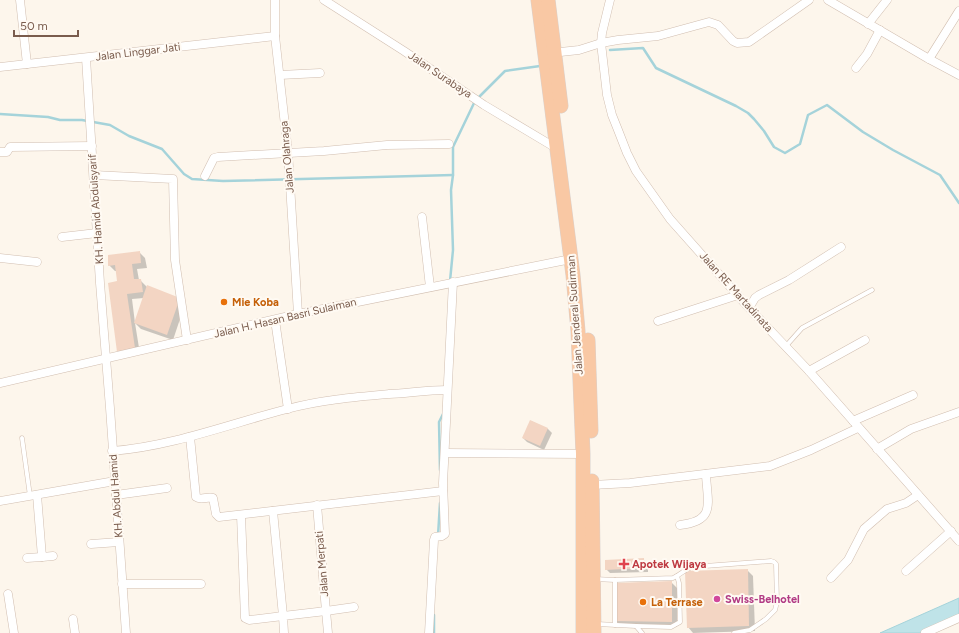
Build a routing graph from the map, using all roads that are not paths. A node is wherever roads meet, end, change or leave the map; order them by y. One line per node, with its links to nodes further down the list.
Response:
1 (20, 0): 18 (street)
2 (275, 0): 13 (street, Jalan Olahraga)
3 (324, 0): 26 (street, Jalan Surabaya)
4 (538, 0): 15 (highway, Jalan Jenderal Sudirman)
5 (548, 0): 15 (highway, Jalan Jenderal Sudirman)
6 (610, 0): 14 (street, Jalan RE Martadinata)
7 (809, 0): 14 (street)
8 (828, 0): 11 (street)
9 (887, 0): 11 (street)
10 (959, 11): 17 (street)
11 (868, 24): 12 (street)
12 (880, 30): 17 (street); 20 (street)
13 (275, 36): 16 (street, Jalan Linggar Jati); 22 (street, Jalan Olahraga)
14 (601, 43): 15 (street); 41 (street, Jalan RE Martadinata)
15 (550, 53): 26 (highway, Jalan Jenderal Sudirman); 65 (highway, Jalan Jenderal Sudirman)
16 (86, 58): 18 (street, Jalan Linggar Jati); 25 (street, KH. Hamid Abdulsyarif)
17 (929, 59): 23 (street)
18 (27, 64): 19 (street, Jalan Linggar Jati)
19 (0, 67)
20 (856, 68)
21 (320, 73): 22 (street)
22 (280, 75): 28 (street, Jalan Olahraga)
23 (959, 75)
24 (449, 144): 28 (street)
25 (92, 146): 27 (street); 29 (street, KH. Hamid Abdulsyarif)
26 (556, 148): 36 (highway, Jalan Jenderal Sudirman)
27 (0, 152)
28 (288, 152): 30 (street); 43 (street, Jalan Olahraga)
29 (94, 175): 32 (street, KH. Hamid Abdulsyarif); 46 (street)
30 (205, 176)
31 (422, 217): 39 (street)
32 (97, 233): 33 (street); 49 (street, KH. Hamid Abdulsyarif)
33 (62, 236)
34 (841, 247): 42 (street)
35 (0, 258): 37 (street)
36 (571, 258): 38 (street, Jalan H. Hasan Basri Sulaiman); 62 (highway, Jalan Jenderal Sudirman)
37 (37, 262)
38 (451, 283): 39 (street, Jalan H. Hasan Basri Sulaiman); 52 (street)
39 (430, 286): 43 (street, Jalan H. Hasan Basri Sulaiman)
40 (872, 290): 48 (lane)
41 (738, 295): 42 (street, Jalan RE Martadinata); 45 (street)
42 (749, 308): 48 (street, Jalan RE Martadinata)
43 (298, 314): 44 (street, Jalan H. Hasan Basri Sulaiman)
44 (275, 320): 46 (street, Jalan H. Hasan Basri Sulaiman); 54 (street)
45 (658, 321)
46 (187, 340): 49 (street, Jalan H. Hasan Basri Sulaiman)
47 (865, 340): 50 (street)
48 (786, 347): 50 (street, Jalan RE Martadinata)
49 (106, 359): 51 (street, Jalan H. Hasan Basri Sulaiman); 60 (street, KH. Abdul Hamid)
50 (809, 371): 56 (street, Jalan RE Martadinata)
51 (0, 383)
52 (444, 390): 54 (street); 61 (street)
53 (913, 395): 56 (street)
54 (288, 408): 57 (street)
55 (959, 412): 59 (street)
56 (855, 424): 59 (street, Jalan RE Martadinata); 63 (street)
57 (190, 437): 60 (street); 74 (street)
58 (22, 438): 68 (lane)
59 (877, 449): 70 (street, Jalan RE Martadinata)
60 (112, 451): 64 (street, KH. Abdul Hamid)
61 (445, 453): 62 (street); 67 (street)
62 (583, 454): 86 (highway, Jalan Jenderal Sudirman)
63 (706, 474): 65 (street); 75 (street)
64 (115, 481): 68 (street); 69 (street, KH. Abdul Hamid)
65 (592, 486): 86 (highway, Jalan Jenderal Sudirman)
66 (167, 488): 69 (street)
67 (440, 492): 72 (street); 104 (street)
68 (33, 495): 71 (street); 81 (street)
69 (116, 495): 78 (street, KH. Abdul Hamid)
70 (918, 495): 76 (street, Jalan RE Martadinata); 85 (street)
71 (0, 501)
72 (316, 505): 73 (street); 92 (street, Jalan Merpati)
73 (273, 511): 74 (street); 93 (street)
74 (240, 515): 93 (street, Jalan Merpati)
75 (680, 525)
76 (951, 531): 77 (street, Jalan RE Martadinata); 83 (street)
77 (959, 540)
78 (119, 542): 79 (street); 88 (street, KH. Abdul Hamid)
79 (91, 544)
80 (53, 556): 81 (street)
81 (42, 557): 82 (street)
82 (27, 558)
83 (906, 571)
84 (677, 576): 87 (lane); 97 (lane); 107 (lane)
85 (831, 578)
86 (588, 579): 87 (lane); 98 (highway, Jalan Jenderal Sudirman); 105 (highway, Jalan Jenderal Sudirman)
87 (615, 580): 96 (lane)
88 (122, 584): 89 (street); 101 (street, KH. Abdul Hamid)
89 (201, 584)
90 (8, 594): 99 (street)
91 (354, 607): 92 (street)
92 (326, 611): 93 (street, Jalan Merpati); 103 (street)
93 (283, 616): 102 (street)
94 (959, 618): 108 (street)
95 (73, 619): 100 (street)
96 (615, 625): 97 (lane); 98 (lane)
97 (636, 626): 106 (lane)
98 (594, 629)
99 (14, 633)
100 (74, 633)
101 (126, 633)
102 (284, 633)
103 (328, 633)
104 (429, 633)
105 (583, 633)
106 (642, 633)
107 (734, 633)
108 (925, 633)

